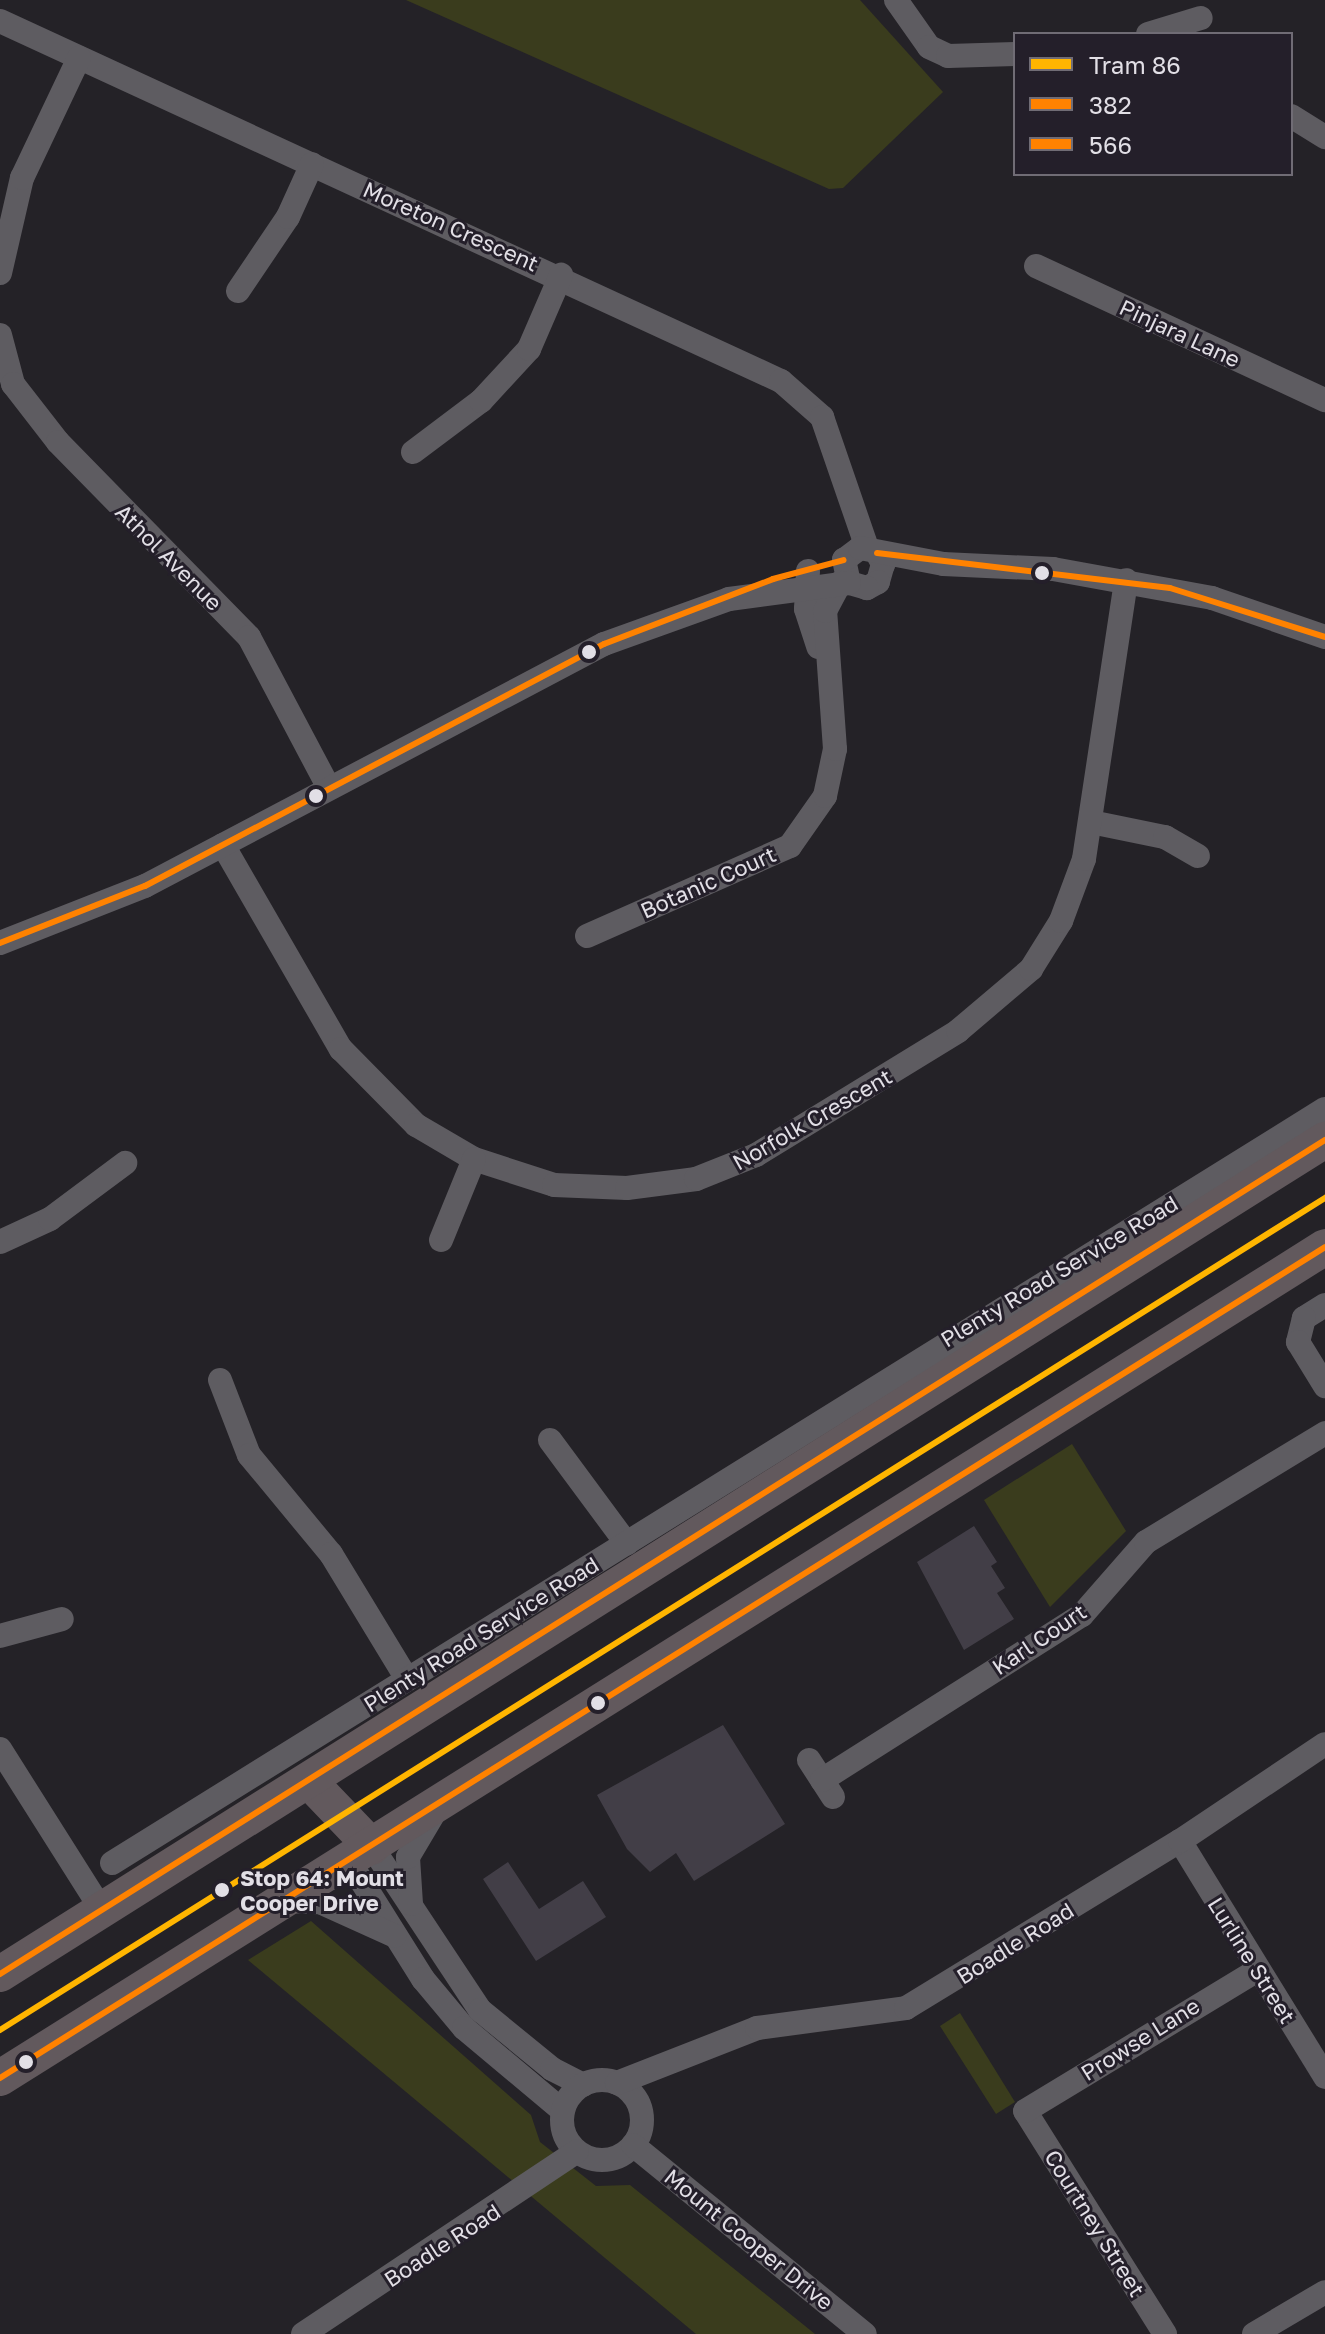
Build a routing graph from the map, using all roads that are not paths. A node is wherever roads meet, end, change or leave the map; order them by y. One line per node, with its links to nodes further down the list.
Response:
1 (896, 0): 5 (street)
2 (1202, 17): 4 (street)
3 (0, 21): 6 (street, Moreton Crescent)
4 (1154, 32)
5 (1013, 54)
6 (79, 58): 9 (street, Moreton Crescent); 11 (street)
7 (1293, 117): 8 (street)
8 (1325, 137)
9 (312, 164): 12 (street, Moreton Crescent); 13 (street)
10 (1036, 266): 16 (street, Pinjara Lane)
11 (0, 273)
12 (561, 275): 17 (street); 18 (street, Moreton Crescent)
13 (238, 291)
14 (0, 335): 15 (street, Athol Avenue)
15 (7, 387): 23 (street, Athol Avenue)
16 (1325, 400)
17 (413, 452)
18 (858, 565): 19 (street); 20 (street); 22 (street, Botanic Court)
19 (806, 578): 22 (street, Botanic Court); 23 (street)
20 (1126, 580): 21 (street); 24 (street, Norfolk Crescent)
21 (1325, 637)
22 (827, 672): 27 (street, Botanic Court)
23 (329, 788): 25 (street)
24 (1091, 822): 26 (street); 31 (street, Norfolk Crescent)
25 (223, 845): 28 (street); 31 (street, Norfolk Crescent)
26 (1198, 856)
27 (587, 936)
28 (0, 943)
29 (1325, 1109): 41 (street, Plenty Road Service Road)
30 (1325, 1140): 41 (highway)
31 (474, 1159): 33 (street)
32 (125, 1163): 34 (street)
33 (441, 1240)
34 (0, 1242)
35 (1325, 1247): 50 (highway)
36 (1325, 1305): 38 (street)
37 (220, 1380): 45 (street)
38 (1325, 1386)
39 (1325, 1433): 48 (street, Karl Court)
40 (550, 1440): 42 (street)
41 (806, 1449): 42 (street, Plenty Road Service Road); 49 (highway)
42 (627, 1544): 45 (street, Plenty Road Service Road)
43 (62, 1619): 44 (street)
44 (0, 1636)
45 (407, 1679): 51 (street, Plenty Road Service Road)
46 (1324, 1747): 52 (street, Boadle Road)
47 (0, 1749): 57 (street)
48 (821, 1779)
49 (309, 1781): 53 (highway); 55 (highway)
50 (443, 1803): 53 (highway); 58 (street)
51 (166, 1830): 54 (street, Plenty Road Service Road); 55 (street)
52 (1180, 1841): 60 (street, Lurline Street); 62 (street, Boadle Road)
53 (360, 1854): 56 (highway); 58 (street); 59 (street)
54 (112, 1863)
55 (159, 1877): 57 (highway)
56 (285, 1901): 59 (street); 64 (highway)
57 (103, 1912): 61 (highway)
58 (414, 1914): 66 (street)
59 (397, 1938): 68 (street)
60 (1258, 1970): 63 (street, Lurline Street); 69 (street, Prowse Lane)
61 (0, 1974)
62 (673, 2062): 65 (street, Boadle Road); 67 (street)
63 (1325, 2077)
64 (0, 2078)
65 (617, 2083): 66 (street); 67 (street)
66 (583, 2085): 68 (street)
67 (641, 2110): 70 (street)
68 (563, 2111): 71 (street)
69 (1025, 2111): 75 (street, Courtney Street)
70 (633, 2145): 71 (street); 74 (street, Mount Cooper Drive)
71 (577, 2151): 73 (street, Boadle Road)
72 (1325, 2292): 76 (street)
73 (303, 2334)
74 (865, 2334)
75 (1165, 2334)
76 (1254, 2334)

